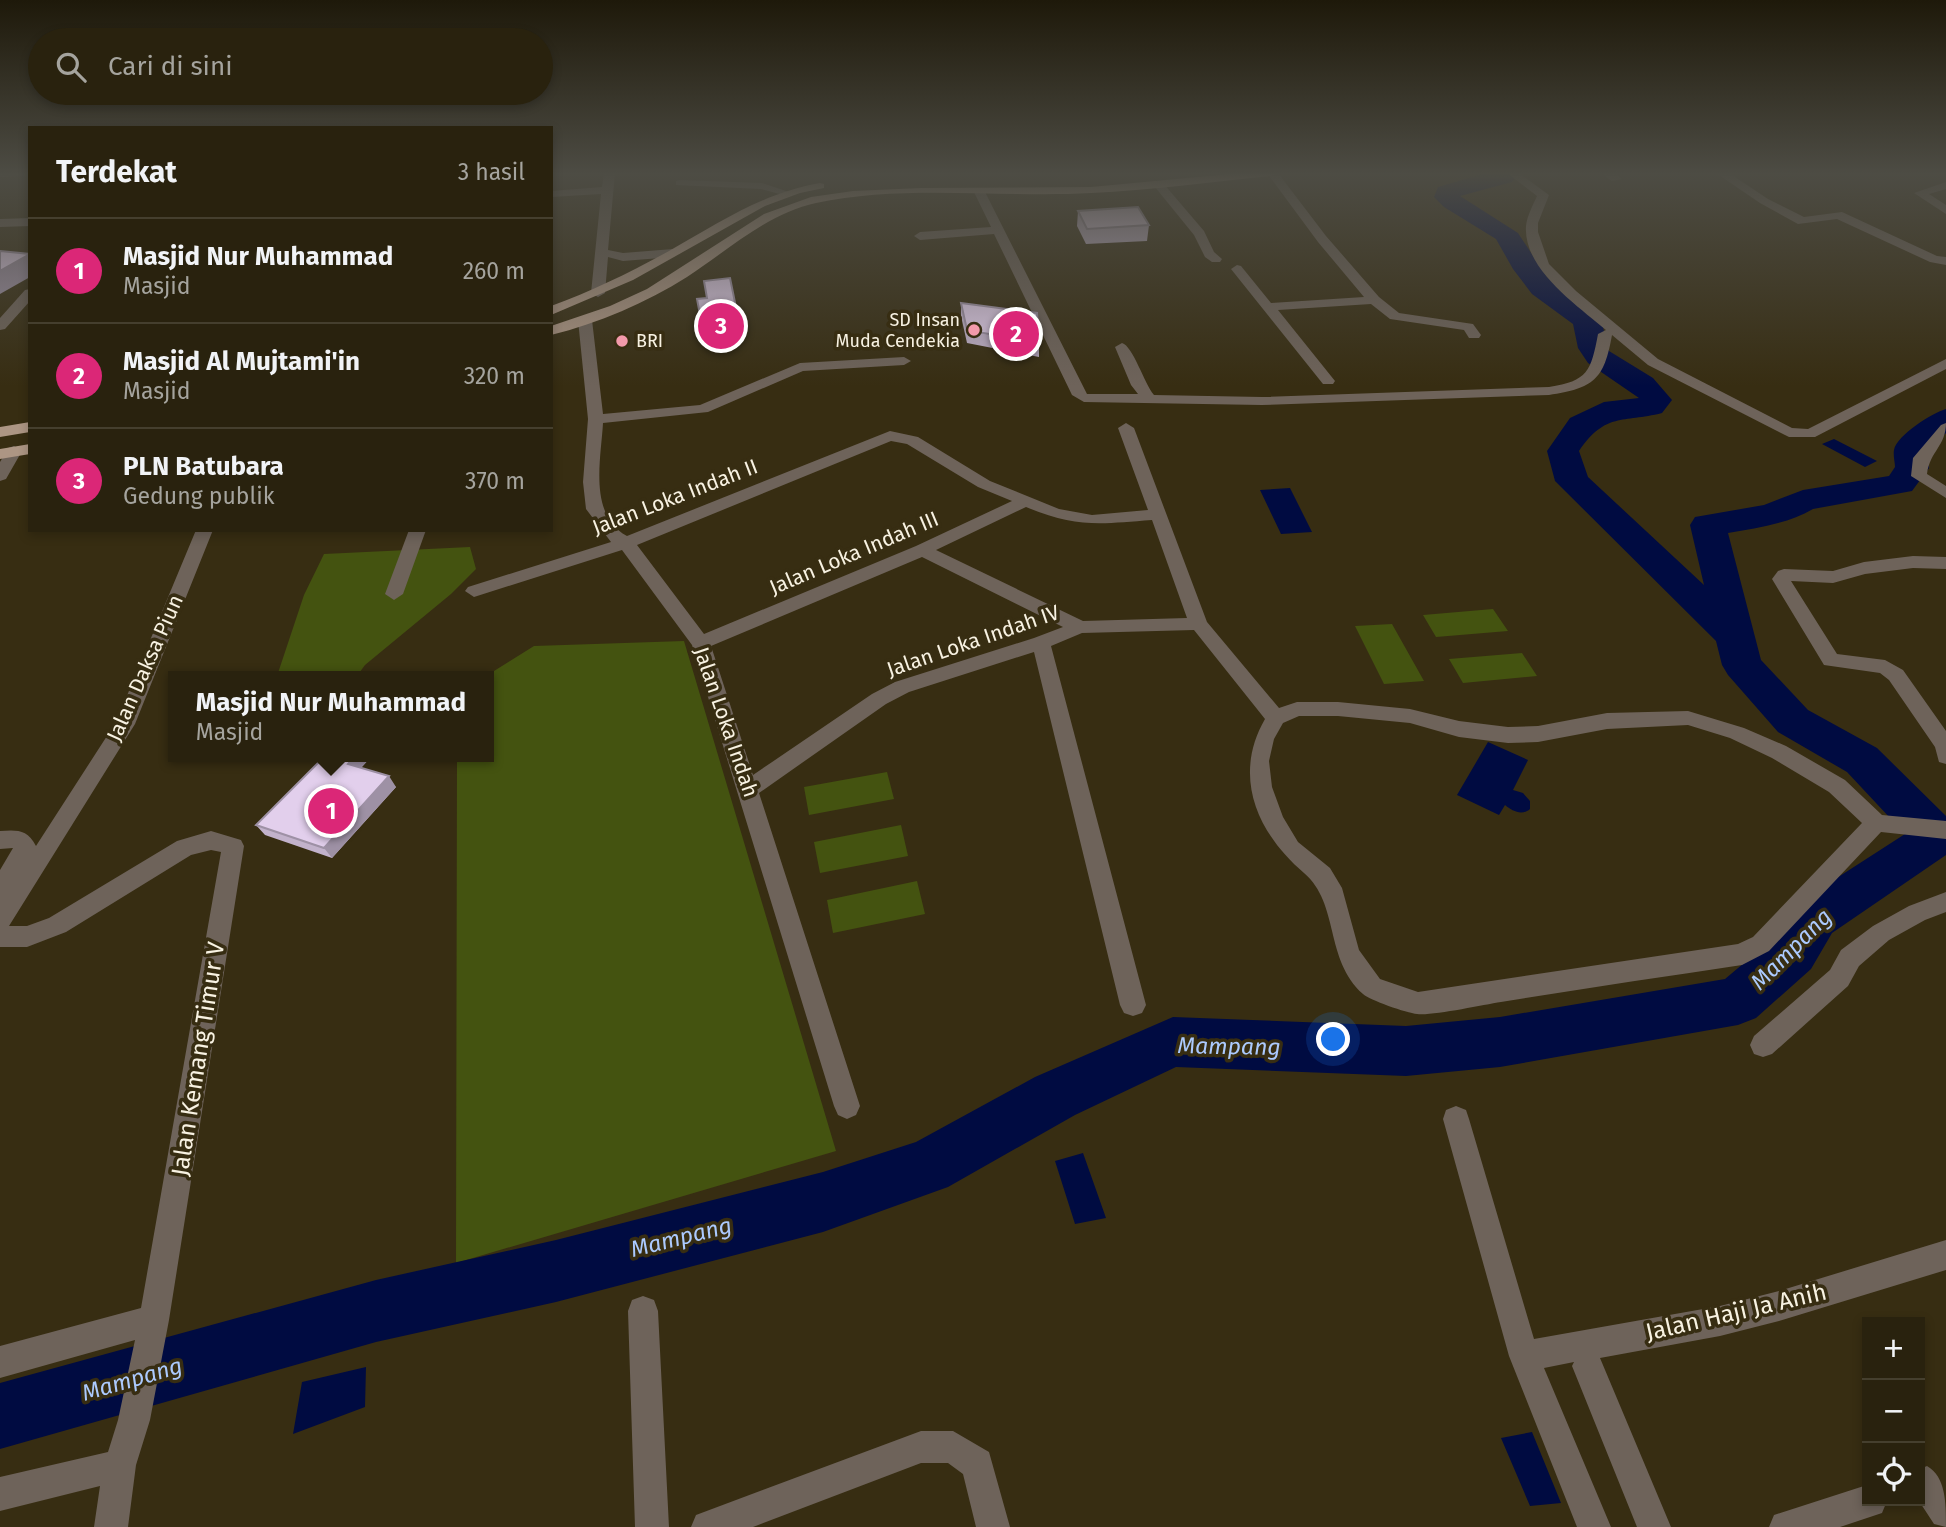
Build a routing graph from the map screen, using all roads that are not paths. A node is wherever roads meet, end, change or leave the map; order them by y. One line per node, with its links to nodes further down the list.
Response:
1 (602, 244): 11 (street)
2 (687, 244): 12 (main road)
3 (727, 244): 21 (main road)
4 (1005, 244): 30 (street)
5 (1205, 244): 13 (street)
6 (1326, 244): 18 (street)
7 (1536, 244): 28 (street)
8 (1899, 244): 10 (street)
9 (1909, 244): 10 (street)
10 (1903, 245): 14 (street)
11 (601, 252): 12 (street); 16 (street)
12 (673, 253): 16 (main road)
13 (1216, 259)
14 (1946, 261)
15 (1237, 269): 19 (street)
16 (598, 293): 20 (main road)
17 (23, 300): 22 (street)
18 (1374, 300): 19 (street); 25 (street)
19 (1269, 307): 29 (street)
20 (553, 310)
21 (585, 320): 23 (main road); 31 (street, Jalan Loka Indah)
22 (0, 326)
23 (553, 330)
24 (1605, 334): 30 (street)
25 (1474, 335)
26 (1122, 347): 30 (street)
27 (904, 361): 31 (street)
28 (1946, 363)
29 (1328, 381)
30 (1149, 398)
31 (596, 419): 43 (street, Jalan Loka Indah)
32 (28, 427): 35 (main road)
33 (1126, 428): 40 (street)
34 (1946, 428): 38 (street)
35 (0, 432)
36 (15, 451): 37 (street)
37 (0, 476)
38 (1946, 493)
39 (1024, 502): 40 (street); 43 (street, Jalan Loka Indah II); 44 (street, Jalan Loka Indah III)
40 (1157, 514): 48 (street)
41 (204, 532): 60 (street, Jalan Daksa Piun)
42 (417, 532): 47 (street)
43 (626, 543): 46 (street, Jalan Loka Indah II); 50 (street, Jalan Loka Indah)
44 (922, 550): 49 (street); 50 (street, Jalan Loka Indah III)
45 (1946, 563): 53 (street)
46 (474, 591)
47 (394, 594)
48 (1199, 624): 49 (street, Jalan Loka Indah IV); 52 (street)
49 (1080, 627): 51 (street, Jalan Loka Indah IV)
50 (701, 643): 54 (street, Jalan Loka Indah)
51 (1041, 643): 54 (street, Jalan Loka Indah IV); 62 (street)
52 (1276, 718): 55 (street); 55 (street)
53 (1946, 757)
54 (748, 789): 64 (street, Jalan Loka Indah)
55 (1876, 823): 56 (street)
56 (1946, 830)
57 (0, 840): 58 (street)
58 (0, 891)
59 (1946, 902): 63 (street)
60 (0, 921)
61 (0, 937): 68 (street, Jalan Kemang Timur V)
62 (1133, 1005)
63 (1763, 1045)
64 (848, 1106)
65 (1456, 1119): 69 (street)
66 (1946, 1255): 69 (street, Jalan Haji Ja Anih)
67 (643, 1311): 78 (street)
68 (154, 1320): 70 (street); 72 (street, Jalan Kemang Timur V)
69 (1524, 1356): 81 (street)
70 (0, 1362)
71 (1588, 1366): 82 (street)
72 (120, 1465): 74 (street); 77 (street, Jalan Kemang Timur V)
73 (1931, 1482): 76 (street)
74 (0, 1493)
75 (1862, 1503): 83 (street)
76 (1946, 1512)
77 (111, 1527)
78 (652, 1527)
79 (708, 1527): 80 (street)
80 (993, 1527)
81 (1594, 1527)
82 (1654, 1527)
83 (1786, 1527)

